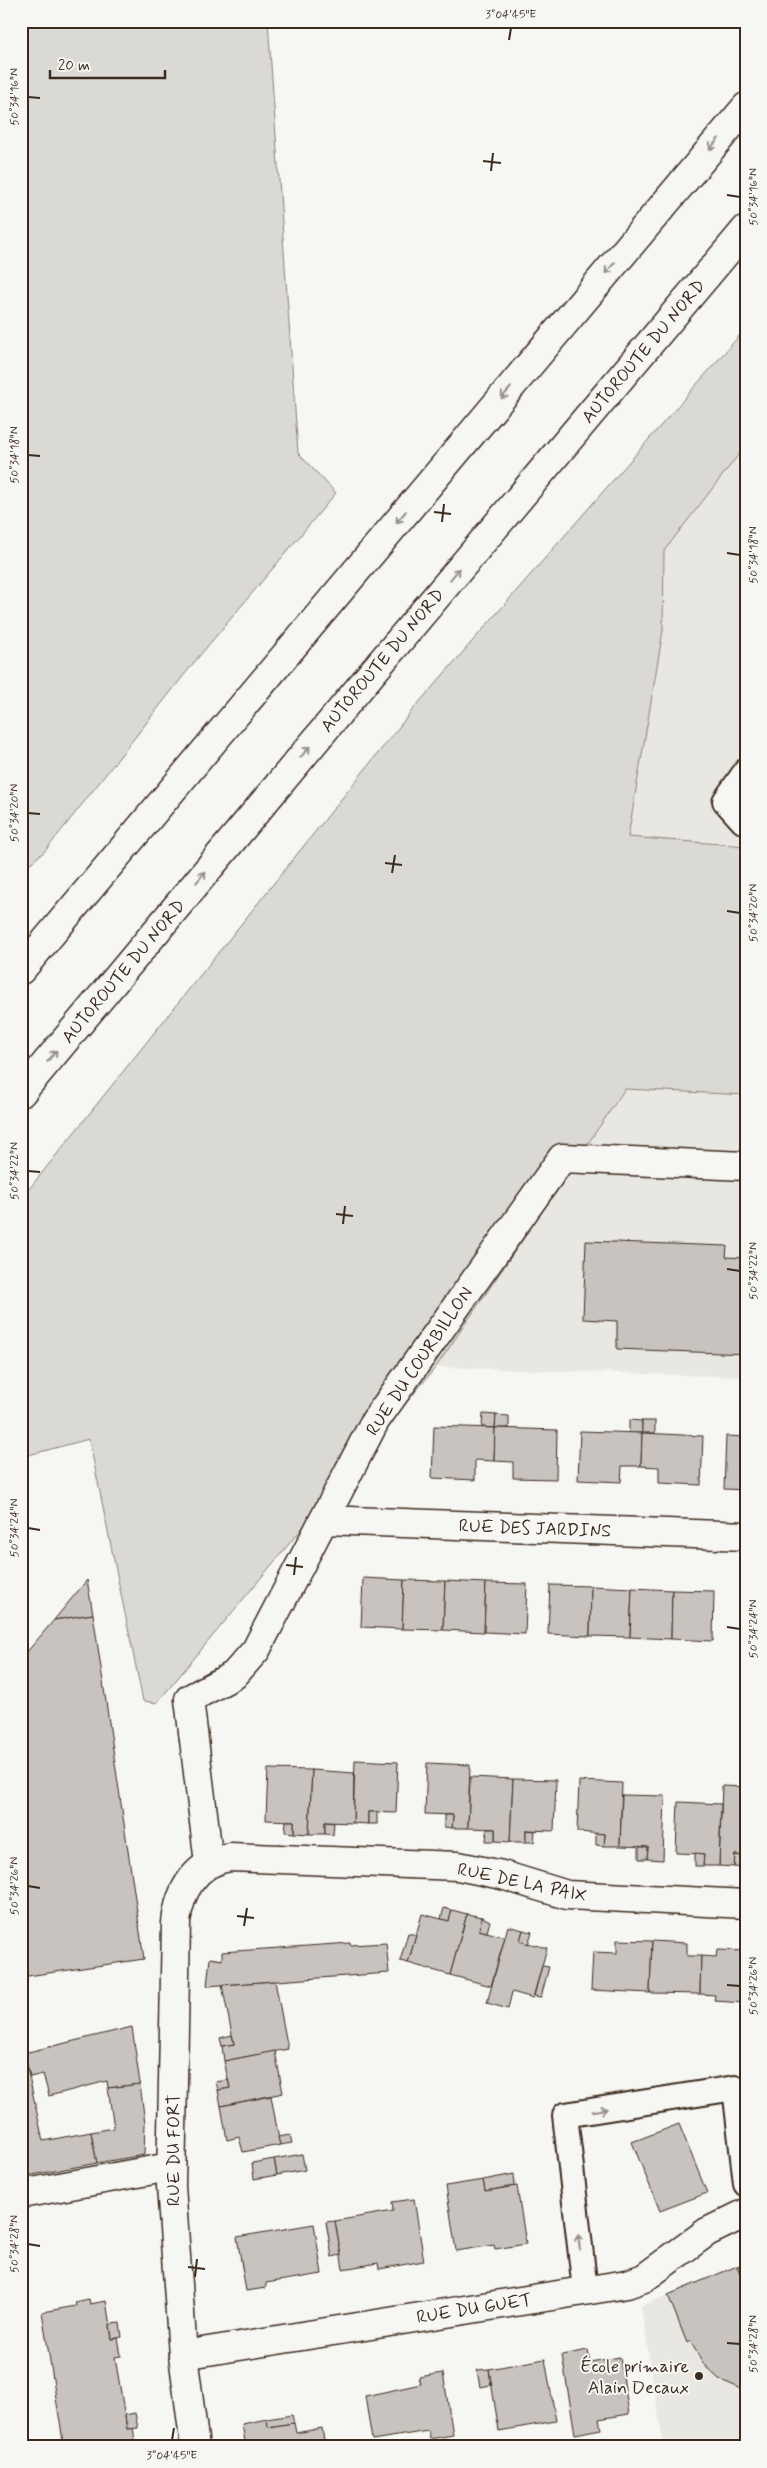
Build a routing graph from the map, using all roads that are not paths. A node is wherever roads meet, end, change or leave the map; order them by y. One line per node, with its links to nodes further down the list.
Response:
1 (746, 107): 5 (main road, one-way to 5)
2 (746, 229): 6 (main road, AUTOROUTE DU NORD, one-way to 2)
3 (746, 771): 4 (lane)
4 (746, 821)
5 (21, 970)
6 (21, 1093)
7 (746, 1166): 8 (main road, RUE DU COURBILLON)
8 (324, 1520): 9 (main road, RUE DES JARDINS); 10 (main road, RUE DU COURBILLON)
9 (746, 1536)
10 (209, 1863): 11 (main road, RUE DE LA PAIX); 12 (main road, RUE DU FORT)
11 (746, 1904)
12 (170, 2167): 14 (main road); 17 (main road, RUE DU FORT)
13 (746, 2184): 16 (lane, one-way to 13)
14 (21, 2194)
15 (746, 2213): 16 (main road, RUE DU GUET)
16 (585, 2290): 17 (main road, RUE DU GUET)
17 (183, 2355): 18 (main road, RUE DU FORT)
18 (196, 2447)

